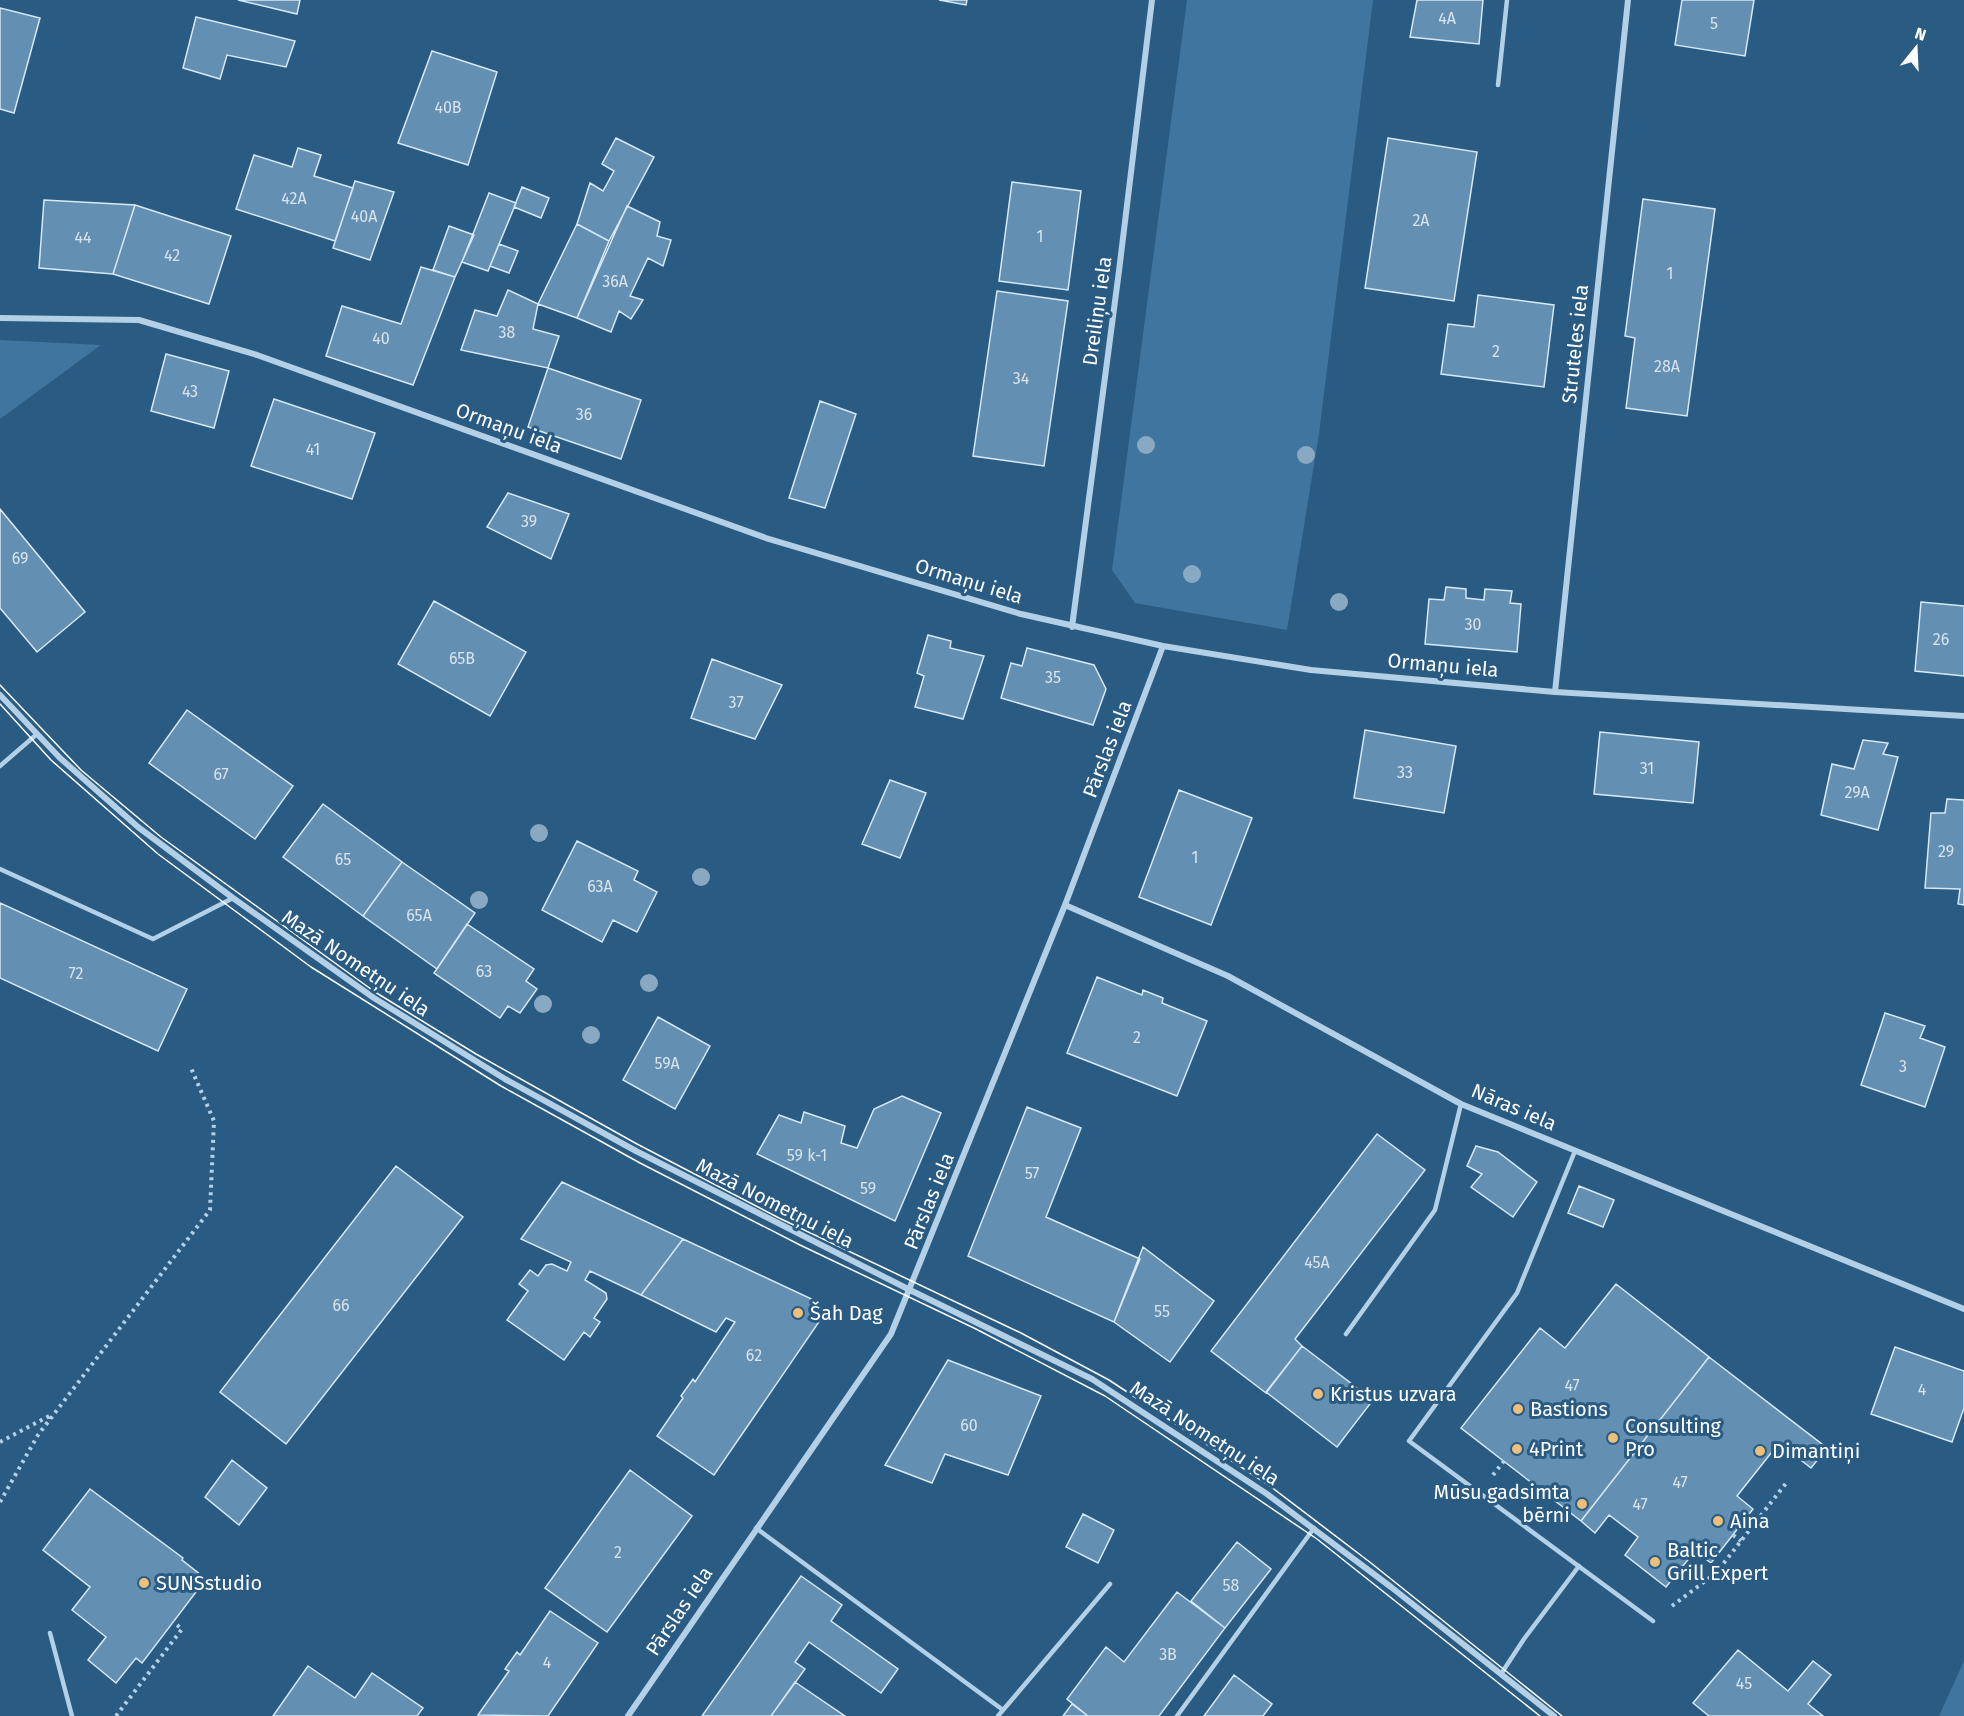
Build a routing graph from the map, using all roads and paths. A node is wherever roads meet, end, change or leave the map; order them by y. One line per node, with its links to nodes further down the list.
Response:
1 (1152, 0): 6 (street, Dreiliņu iela)
2 (1507, 0): 4 (lane)
3 (1628, 0): 8 (street, Struteles iela)
4 (1498, 85)
5 (0, 318): 6 (street, Ormaņu iela)
6 (1072, 627): 7 (street, Ormaņu iela)
7 (1163, 646): 8 (street, Ormaņu iela); 15 (street, Pārslas iela)
8 (1555, 692): 10 (street, Ormaņu iela)
9 (0, 695): 11 (street, Mazā Nometņu iela)
10 (1964, 716)
11 (37, 734): 12 (lane); 14 (street, Mazā Nometņu iela)
12 (0, 766)
13 (0, 869): 14 (lane)
14 (234, 898): 19 (street, Mazā Nometņu iela)
15 (1065, 905): 17 (street, Nāras iela); 19 (street, Pārslas iela)
16 (191, 1068): 22 (path)
17 (1461, 1104): 18 (street, Nāras iela); 21 (lane)
18 (1575, 1151): 20 (street, Nāras iela); 30 (lane)
19 (910, 1290): 26 (street, Pārslas iela); 27 (street, Mazā Nometņu iela)
20 (1964, 1310)
21 (1346, 1334)
22 (54, 1414): 23 (path); 25 (path)
23 (0, 1442)
24 (1787, 1482): 29 (path)
25 (0, 1502)
26 (756, 1528): 36 (lane); 39 (street, Pārslas iela)
27 (1314, 1528): 35 (street, Mazā Nometņu iela); 41 (lane)
28 (1733, 1535): 29 (path)
29 (1741, 1541): 32 (path)
30 (1579, 1566): 32 (lane); 35 (lane)
31 (1110, 1584): 36 (lane)
32 (1653, 1621)
33 (173, 1622): 38 (path)
34 (50, 1633): 37 (lane)
35 (1501, 1674): 42 (street, Mazā Nometņu iela)
36 (1003, 1710): 40 (lane)
37 (72, 1716)
38 (116, 1716)
39 (628, 1716)
40 (998, 1716)
41 (1177, 1716)
42 (1554, 1716)

